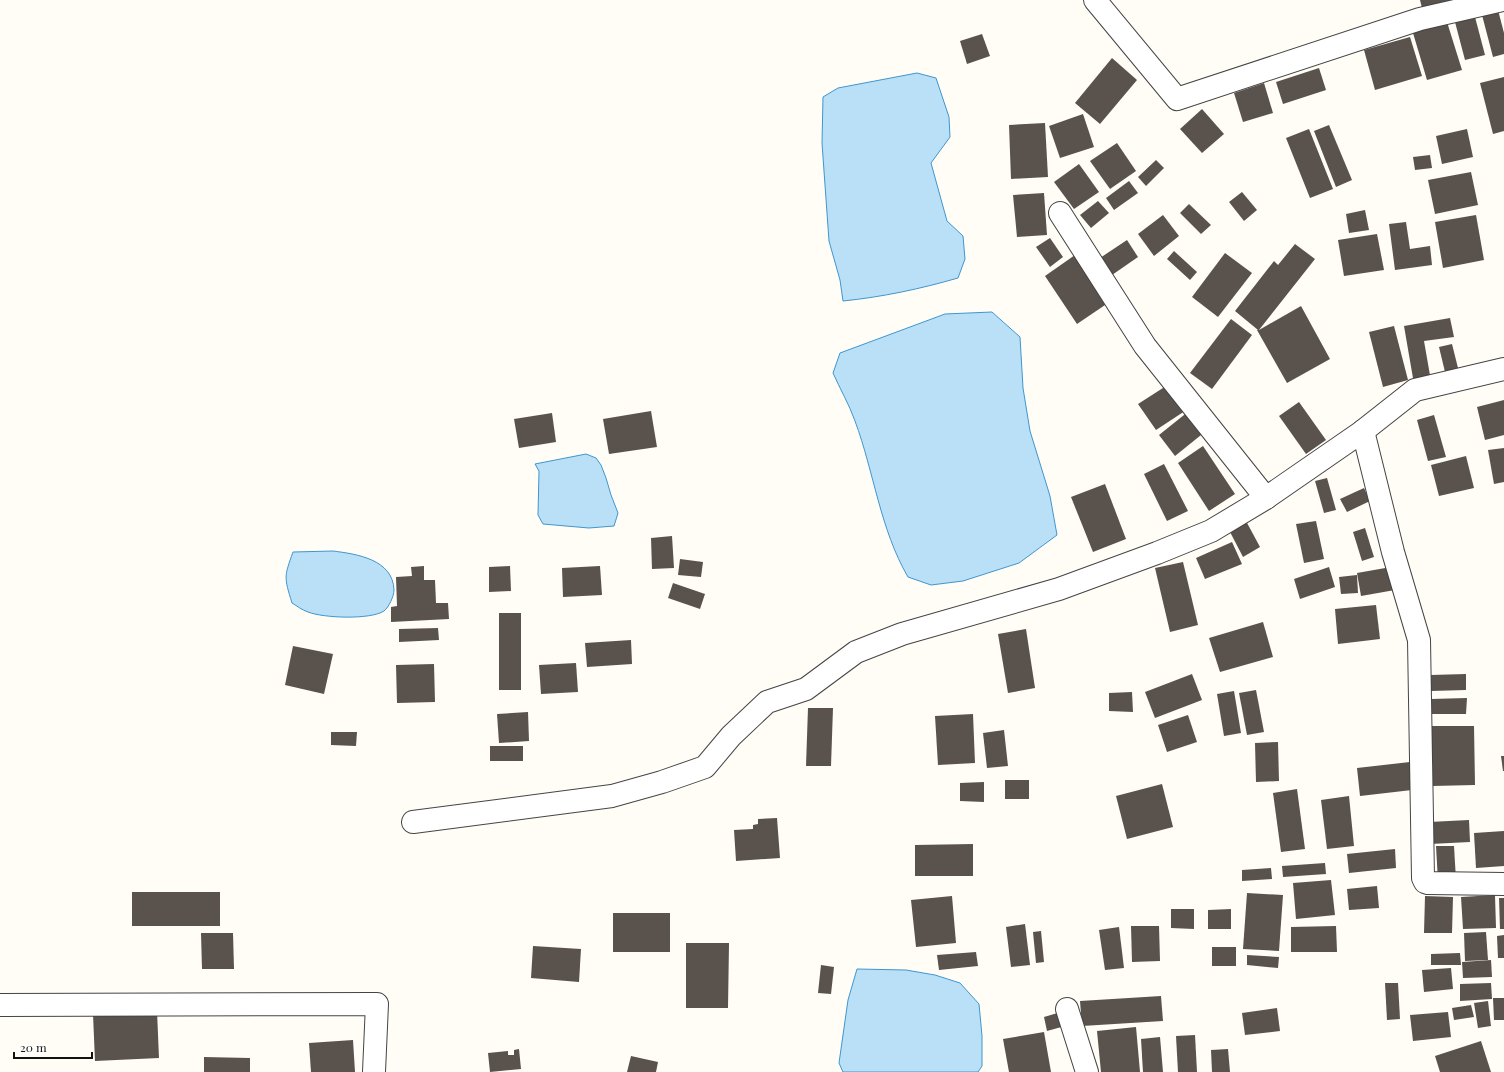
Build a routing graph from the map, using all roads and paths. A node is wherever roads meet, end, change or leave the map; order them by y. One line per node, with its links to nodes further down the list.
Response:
1 (1095, 0): 2 (street)
2 (1503, 0)
3 (1060, 213): 6 (street)
4 (1504, 369): 5 (street)
5 (1363, 431): 6 (street); 8 (street)
6 (1266, 498): 7 (street)
7 (412, 822)
8 (1504, 884)
9 (0, 1005): 11 (street)
10 (1067, 1009): 12 (street)
11 (374, 1072)
12 (1087, 1072)

